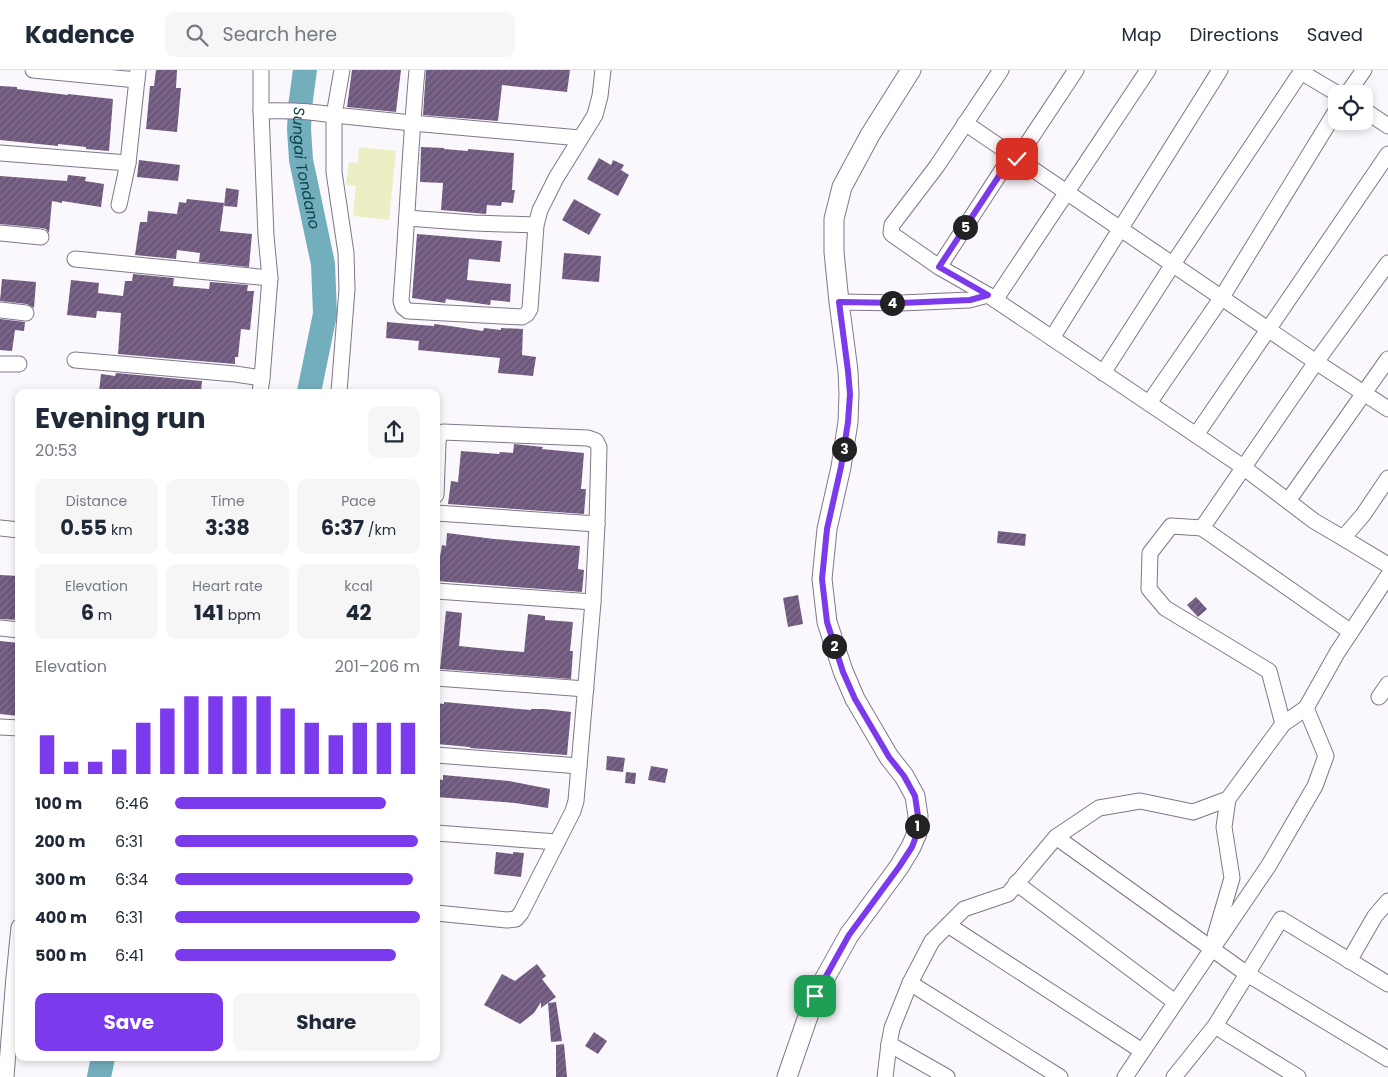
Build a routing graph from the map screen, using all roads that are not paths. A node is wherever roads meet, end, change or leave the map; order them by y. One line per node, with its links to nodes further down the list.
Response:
1 (33, 70): 13 (street)
2 (261, 70): 16 (street)
3 (342, 70): 17 (street)
4 (417, 70): 19 (street)
5 (604, 70): 23 (street)
6 (911, 70): 42 (main road)
7 (1001, 70): 20 (street)
8 (1076, 70): 26 (street)
9 (1148, 70): 28 (street)
10 (1220, 70): 32 (street)
11 (1364, 70): 14 (street)
12 (1302, 71): 15 (street); 37 (street)
13 (138, 75): 27 (street)
14 (1353, 85)
15 (1328, 88)
16 (261, 111): 17 (street); 39 (street)
17 (327, 114): 19 (street); 54 (street)
18 (1373, 116): 22 (street)
19 (412, 123): 23 (street); 30 (street)
20 (965, 123): 26 (street); 38 (street)
21 (1328, 124): 40 (street)
22 (1388, 126)
23 (580, 138): 31 (street)
24 (0, 153): 27 (street)
25 (1388, 154): 45 (street)
26 (1015, 157): 28 (street); 38 (street)
27 (128, 163): 29 (street)
28 (1067, 192): 32 (street); 41 (street)
29 (119, 205)
30 (407, 218): 31 (street); 31 (street)
31 (536, 225)
32 (1121, 228): 37 (street); 46 (street)
33 (0, 233): 34 (street)
34 (41, 237)
35 (75, 259): 39 (street)
36 (1388, 262): 49 (street)
37 (1173, 264): 40 (street); 52 (street)
38 (939, 267): 41 (street)
39 (270, 278): 53 (street)
40 (1222, 297): 45 (street); 56 (street)
41 (991, 298): 42 (street); 46 (street)
42 (839, 302): 106 (main road)
43 (0, 310): 44 (street)
44 (26, 313)
45 (1269, 329): 49 (street); 59 (street)
46 (1052, 338): 52 (street)
47 (75, 360): 53 (street)
48 (1388, 360): 55 (street)
49 (1316, 362): 55 (street); 60 (street)
50 (0, 364): 51 (street)
51 (19, 364)
52 (1103, 373): 56 (street)
53 (261, 385)
54 (339, 389)
55 (1364, 393): 57 (street); 62 (street)
56 (1149, 403): 59 (street)
57 (1388, 409)
58 (440, 435): 64 (street)
59 (1196, 435): 60 (street)
60 (1243, 467): 62 (street); 66 (street)
61 (1388, 478): 68 (street)
62 (1288, 501): 68 (street)
63 (440, 513): 64 (street)
64 (597, 524): 72 (street)
65 (0, 528): 67 (street)
66 (1202, 528): 75 (street); 81 (street)
67 (15, 530)
68 (1343, 538): 69 (street)
69 (1388, 565)
70 (1388, 576): 75 (street)
71 (440, 592): 72 (street)
72 (593, 602): 78 (street)
73 (0, 628): 74 (street)
74 (15, 630)
75 (1351, 632): 80 (street)
76 (440, 678): 78 (street)
77 (1388, 684): 79 (street)
78 (586, 689): 85 (street)
79 (1379, 697)
80 (1306, 708): 81 (street); 94 (street)
81 (1283, 724): 86 (street)
82 (0, 727): 83 (street)
83 (15, 728)
84 (440, 754): 85 (street)
85 (579, 766): 89 (street)
86 (1228, 799): 88 (street); 94 (street)
87 (440, 833): 89 (street)
88 (1056, 837): 90 (street); 94 (street)
89 (557, 842): 92 (street)
90 (1016, 883): 93 (street); 100 (street)
91 (1388, 901): 95 (street)
92 (440, 913)
93 (948, 925): 98 (street); 103 (street)
94 (1211, 949): 97 (street); 100 (street)
95 (1349, 961): 97 (street); 99 (street)
96 (15, 967): 105 (street)
97 (1247, 974): 101 (street); 104 (street)
98 (910, 983): 102 (street); 109 (street)
99 (1388, 984)
100 (1175, 1002): 103 (street)
101 (1215, 1026): 111 (street); 112 (street)
102 (889, 1044): 107 (street); 108 (street)
103 (1142, 1051): 110 (street)
104 (1388, 1059)
105 (6, 1077)
106 (787, 1077)
107 (885, 1077)
108 (947, 1077)
109 (1060, 1077)
110 (1125, 1077)
111 (1174, 1077)
112 (1298, 1077)

